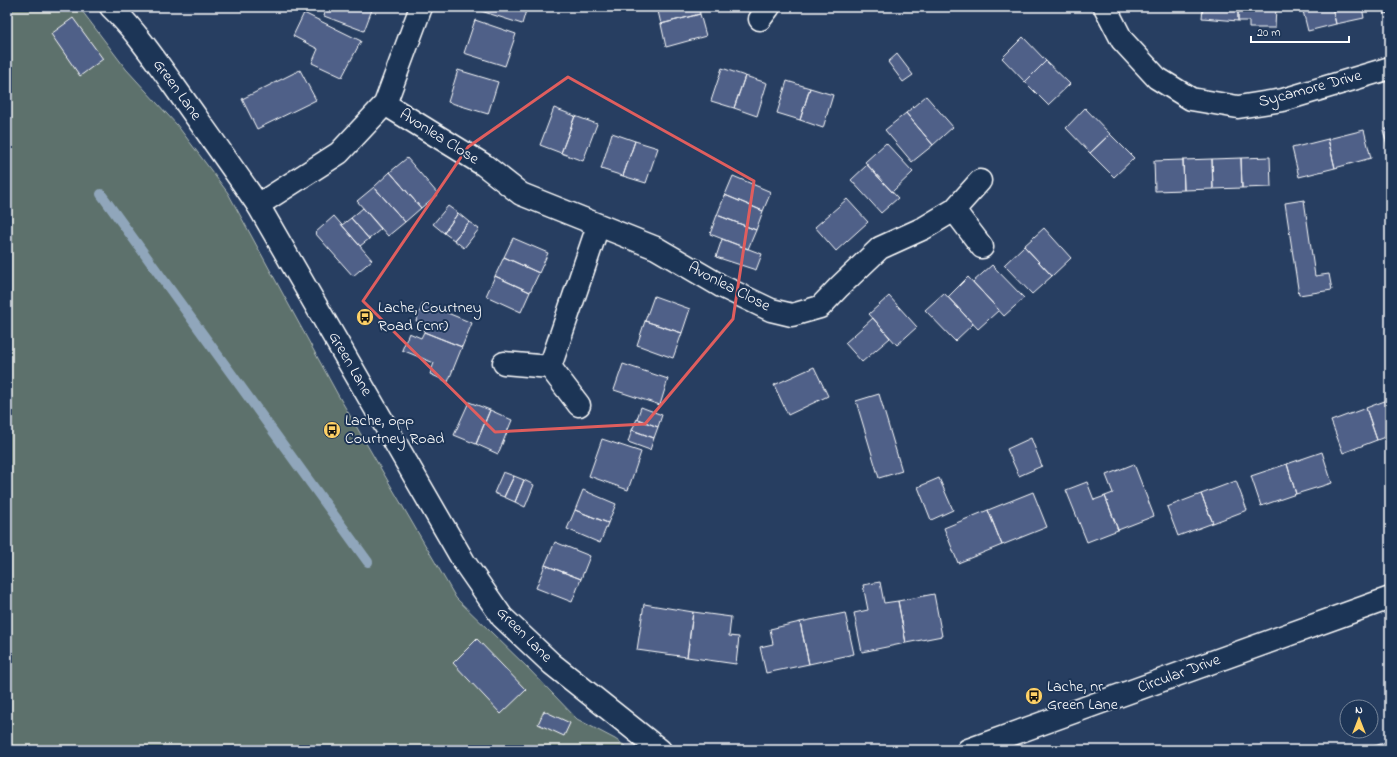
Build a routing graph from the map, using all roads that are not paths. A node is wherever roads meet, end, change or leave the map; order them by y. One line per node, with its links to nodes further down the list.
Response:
1 (112, 7): 7 (street, Green Lane)
2 (421, 7): 5 (street)
3 (1105, 7): 4 (street, Sycamore Drive)
4 (1390, 68)
5 (384, 104): 7 (street); 9 (street, Avonlea Close)
6 (980, 181): 8 (street, Avonlea Close)
7 (258, 205): 15 (street, Green Lane)
8 (954, 210): 9 (street, Avonlea Close); 10 (street)
9 (598, 226): 12 (street)
10 (982, 247)
11 (504, 363): 12 (street)
12 (550, 367): 13 (street)
13 (579, 405)
14 (1390, 598): 16 (street, Circular Drive)
15 (660, 750)
16 (968, 750)

